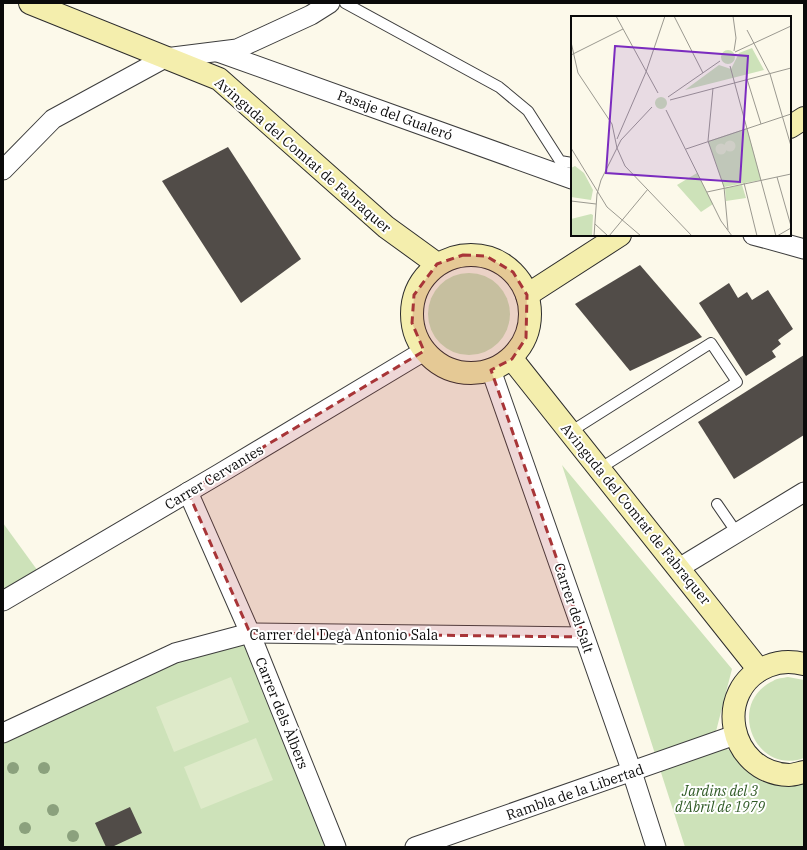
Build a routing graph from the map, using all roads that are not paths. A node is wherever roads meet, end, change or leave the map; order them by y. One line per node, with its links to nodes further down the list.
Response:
1 (30, 3): 5 (street, Avinguda del Comtat de Fabraquer)
2 (330, 3): 4 (street)
3 (345, 3): 8 (lane)
4 (218, 52): 5 (street); 10 (street, Pasaje del Gualeró)
5 (165, 58): 9 (street); 14 (street, Avinguda del Comtat de Fabraquer)
6 (804, 118): 7 (street)
7 (791, 126)
8 (571, 163)
9 (3, 170)
10 (571, 179)
11 (618, 236): 15 (street)
12 (757, 236): 13 (street)
13 (804, 249)
14 (437, 264): 15 (street); 16 (street)
15 (527, 295): 17 (street)
16 (424, 351): 18 (street); 21 (street, Carrer Cervantes)
17 (512, 359): 18 (street); 19 (street, Avinguda del Comtat de Fabraquer)
18 (491, 370): 28 (street, Carrer del Salt)
19 (570, 432): 20 (street, Avinguda del Comtat de Fabraquer); 20 (lane)
20 (599, 469): 25 (street, Avinguda del Comtat de Fabraquer)
21 (188, 492): 26 (street, Carrer Cervantes); 27 (street, Carrer dels Àlbers)
22 (804, 492): 24 (street)
23 (717, 504): 24 (lane)
24 (737, 533): 25 (street)
25 (679, 568): 30 (street, Avinguda del Comtat de Fabraquer)
26 (3, 601)
27 (250, 633): 28 (street, Carrer del Degà Antonio Sala); 31 (street, Carrer del Degà Antonio Sala); 35 (street, Carrer dels Àlbers)
28 (584, 637): 33 (street, Carrer del Salt)
29 (804, 664): 30 (street)
30 (759, 670): 32 (street)
31 (3, 732)
32 (735, 735): 33 (street, Rambla de la Libertad); 34 (street)
33 (632, 772): 36 (street, Rambla de la Libertad); 37 (street, Carrer del Salt)
34 (804, 772)
35 (336, 847)
36 (415, 847)
37 (656, 847)

